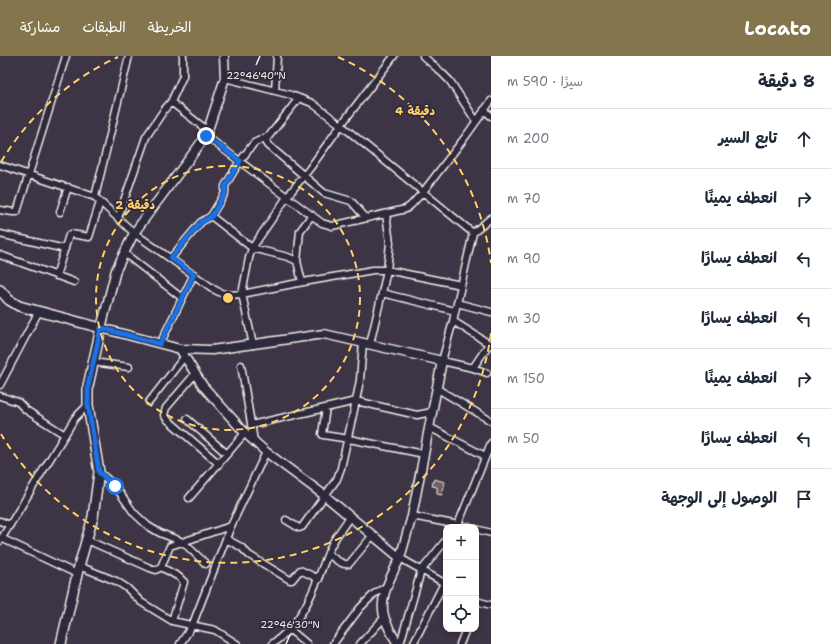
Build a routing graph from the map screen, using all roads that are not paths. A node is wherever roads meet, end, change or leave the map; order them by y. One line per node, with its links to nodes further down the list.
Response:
1 (66, 56): 21 (street)
2 (129, 56): 25 (street)
3 (183, 56): 12 (street)
4 (224, 56): 8 (street)
5 (277, 56): 9 (street)
6 (394, 56): 16 (street)
7 (423, 56): 15 (street)
8 (225, 78): 9 (street); 17 (street)
9 (275, 91): 10 (street)
10 (300, 98): 16 (street); 18 (street)
11 (491, 101): 13 (street)
12 (171, 102): 17 (street); 33 (street)
13 (484, 110): 14 (street); 15 (street)
14 (491, 116)
15 (476, 121): 24 (street)
16 (341, 125): 22 (street); 24 (street)
17 (206, 133): 19 (street); 36 (street)
18 (269, 136): 19 (street); 22 (street)
19 (240, 161): 26 (street); 32 (street)
20 (0, 164): 21 (street)
21 (29, 174): 23 (street); 28 (street)
22 (304, 176): 26 (street); 34 (street)
23 (68, 187): 25 (street); 29 (street)
24 (423, 192): 30 (street); 37 (street)
25 (94, 197): 27 (street)
26 (287, 197): 31 (street); 39 (street)
27 (100, 202): 33 (street); 40 (street)
28 (0, 210)
29 (60, 212)
30 (386, 214): 34 (street); 45 (street)
31 (312, 215): 34 (street); 44 (street)
32 (212, 216): 39 (street); 43 (street)
33 (118, 218): 36 (street)
34 (366, 218)
35 (491, 218): 37 (street)
36 (134, 232): 41 (street); 43 (street)
37 (473, 233): 50 (street)
38 (0, 234): 40 (street)
39 (252, 248): 44 (street); 53 (street)
40 (65, 249): 47 (street)
41 (124, 253): 54 (street); 60 (street)
42 (0, 255): 47 (street)
43 (171, 258): 46 (street)
44 (297, 261): 49 (street)
45 (387, 270): 49 (street); 50 (street); 52 (street)
46 (194, 274): 53 (street); 54 (street)
47 (56, 276): 48 (street)
48 (74, 282)
49 (302, 282): 53 (street)
50 (461, 285): 55 (street)
51 (0, 290): 56 (main road)
52 (382, 292): 57 (street); 61 (street)
53 (242, 294): 63 (street)
54 (182, 298): 62 (street)
55 (457, 303): 57 (street); 58 (street)
56 (39, 311): 60 (main road); 74 (street)
57 (455, 311): 59 (street)
58 (491, 312)
59 (453, 321): 64 (street); 67 (street)
60 (101, 328): 62 (street); 68 (main road)
61 (367, 343): 63 (street); 67 (street); 77 (street)
62 (160, 344): 65 (street)
63 (253, 345): 65 (street)
64 (490, 345): 71 (street)
65 (180, 349): 66 (street)
66 (185, 356): 73 (street); 78 (street)
67 (442, 361): 71 (street); 75 (street)
68 (93, 362): 70 (street); 79 (main road)
69 (241, 365): 84 (street)
70 (129, 367)
71 (474, 368): 72 (street)
72 (487, 373)
73 (195, 374): 86 (street); 95 (street)
74 (0, 385)
75 (436, 388): 81 (street); 83 (street)
76 (0, 396): 87 (street)
77 (356, 401): 80 (street); 81 (street); 88 (street)
78 (149, 402)
79 (88, 405): 87 (street); 97 (main road)
80 (326, 408): 84 (street); 88 (street)
81 (432, 412): 85 (street)
82 (187, 419): 92 (street)
83 (491, 421)
84 (251, 425): 89 (street)
85 (429, 427): 93 (street); 94 (street)
86 (245, 433): 89 (street); 92 (street)
87 (65, 435): 106 (street)
88 (348, 439): 93 (street); 98 (street)
89 (254, 441): 91 (street)
90 (491, 443): 94 (street)
91 (266, 452): 98 (street); 107 (street)
92 (227, 454): 95 (street)
93 (424, 454): 100 (street)
94 (484, 460): 96 (street); 105 (street)
95 (219, 464): 99 (street)
96 (491, 465)
97 (99, 472): 113 (main road); 114 (street)
98 (324, 495): 101 (street); 102 (street)
99 (188, 498)
100 (412, 516): 104 (street); 117 (street)
101 (350, 517): 110 (street); 116 (street)
102 (286, 520)
103 (0, 521): 106 (street)
104 (449, 524)
105 (459, 524)
106 (10, 525): 112 (street)
107 (231, 526): 111 (street); 114 (street)
108 (479, 530): 109 (street)
109 (491, 533)
110 (373, 535): 116 (street); 117 (street)
111 (226, 538): 122 (street); 130 (street)
112 (1, 539): 120 (street)
113 (87, 540): 119 (street); 120 (main road)
114 (183, 542): 118 (street); 119 (street)
115 (443, 544): 121 (street)
116 (328, 554): 122 (street)
117 (400, 558): 121 (street); 124 (street)
118 (206, 564)
119 (161, 567): 129 (street)
120 (78, 570): 129 (street); 134 (main road)
121 (421, 571): 123 (street); 140 (street)
122 (319, 579): 131 (street)
123 (443, 583)
124 (387, 586): 128 (street); 139 (street)
125 (443, 588): 141 (street)
126 (479, 603): 127 (street)
127 (491, 605)
128 (384, 618): 133 (street); 140 (street)
129 (172, 620): 130 (street)
130 (192, 626): 135 (street); 136 (street)
131 (289, 629): 137 (street); 138 (street)
132 (465, 632): 142 (street)
133 (362, 643)
134 (61, 644)
135 (180, 644)
136 (237, 644)
137 (272, 644)
138 (307, 644)
139 (333, 644)
140 (399, 644)
141 (413, 644)
142 (460, 644)

